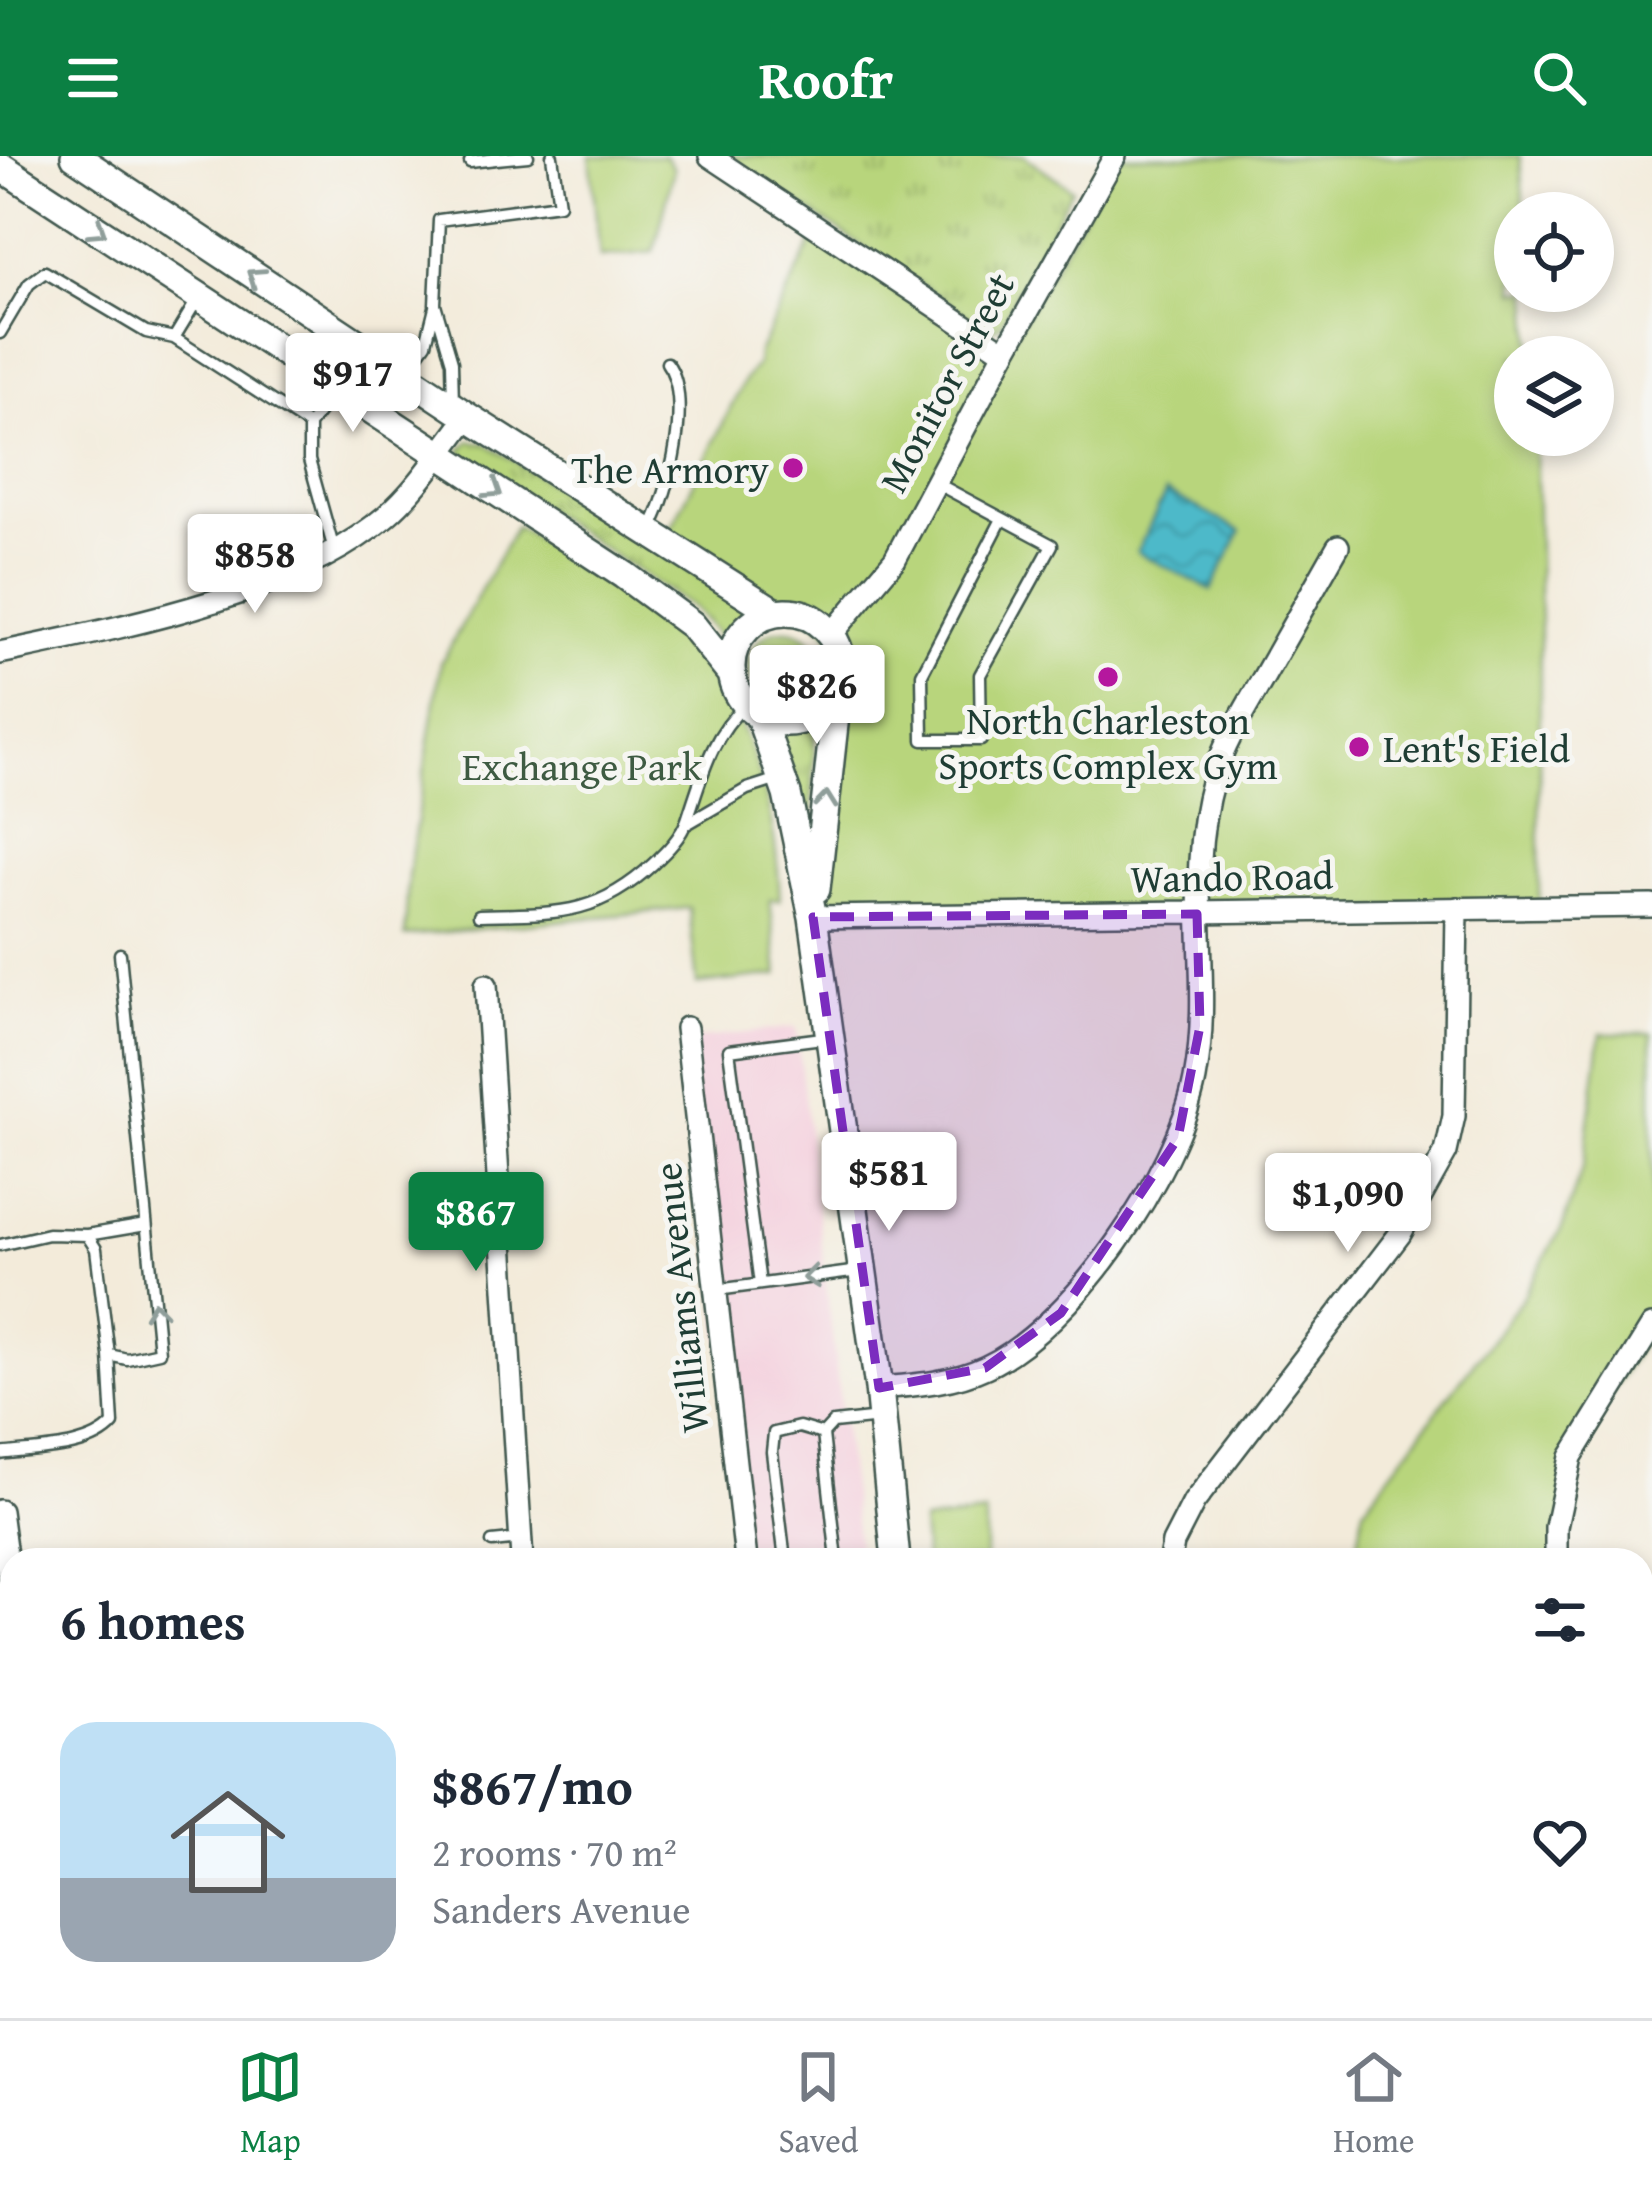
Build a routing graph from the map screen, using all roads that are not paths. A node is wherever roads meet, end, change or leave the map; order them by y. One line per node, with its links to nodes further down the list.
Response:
1 (75, 156): 15 (street, one-way to 1)
2 (527, 156): 6 (lane)
3 (552, 156): 10 (lane)
4 (710, 156): 13 (street)
5 (1115, 156): 13 (street, Monitor Street)
6 (496, 158): 7 (lane)
7 (470, 162)
8 (0, 166): 9 (street, one-way to 9)
9 (199, 296): 12 (lane); 16 (street)
10 (435, 304): 15 (lane); 17 (lane)
11 (0, 332): 12 (lane)
12 (174, 338): 18 (lane)
13 (1005, 352): 20 (street, Monitor Street)
14 (667, 363): 22 (lane)
15 (403, 374): 17 (street)
16 (338, 388): 18 (lane); 19 (street)
17 (461, 412): 19 (street); 22 (street)
18 (309, 424): 24 (lane)
19 (439, 454): 24 (street); 28 (street, one-way to 28)
20 (936, 483): 21 (lane); 26 (street, Monitor Street)
21 (1002, 519): 21 (lane)
22 (648, 531): 25 (street)
23 (1338, 546): 35 (street)
24 (334, 550): 27 (street)
25 (776, 613): 26 (street); 28 (street)
26 (831, 635): 29 (street)
27 (0, 652)
28 (732, 675): 30 (street)
29 (838, 684): 30 (street); 37 (street, one-way to 29)
30 (752, 709): 31 (street); 32 (lane)
31 (782, 778): 32 (lane); 37 (street)
32 (686, 825): 36 (lane)
33 (1652, 906): 34 (street, Wando Road)
34 (1456, 908): 35 (street, Wando Road); 63 (street)
35 (1197, 914): 37 (street, Wando Road); 50 (street)
36 (478, 915)
37 (813, 917): 41 (street)
38 (120, 954): 42 (lane)
39 (486, 985): 58 (street)
40 (686, 1028): 47 (street, Williams Avenue)
41 (830, 1036): 45 (street); 46 (lane)
42 (147, 1231): 43 (lane); 49 (lane, one-way to 42)
43 (87, 1235): 44 (lane); 49 (lane)
44 (0, 1245)
45 (862, 1270): 46 (lane, one-way to 46); 50 (street)
46 (760, 1284): 47 (lane)
47 (716, 1291): 59 (street, Williams Avenue)
48 (1652, 1326): 64 (street)
49 (109, 1355): 53 (lane)
50 (879, 1388): 51 (street)
51 (882, 1418): 52 (lane); 62 (street)
52 (823, 1434): 60 (lane); 61 (lane)
53 (0, 1454)
54 (0, 1510): 56 (street)
55 (492, 1542): 57 (lane)
56 (5, 1548)
57 (514, 1548)
58 (521, 1548)
59 (745, 1548)
60 (784, 1548)
61 (836, 1548)
62 (895, 1548)
63 (1172, 1548)
64 (1556, 1548)

